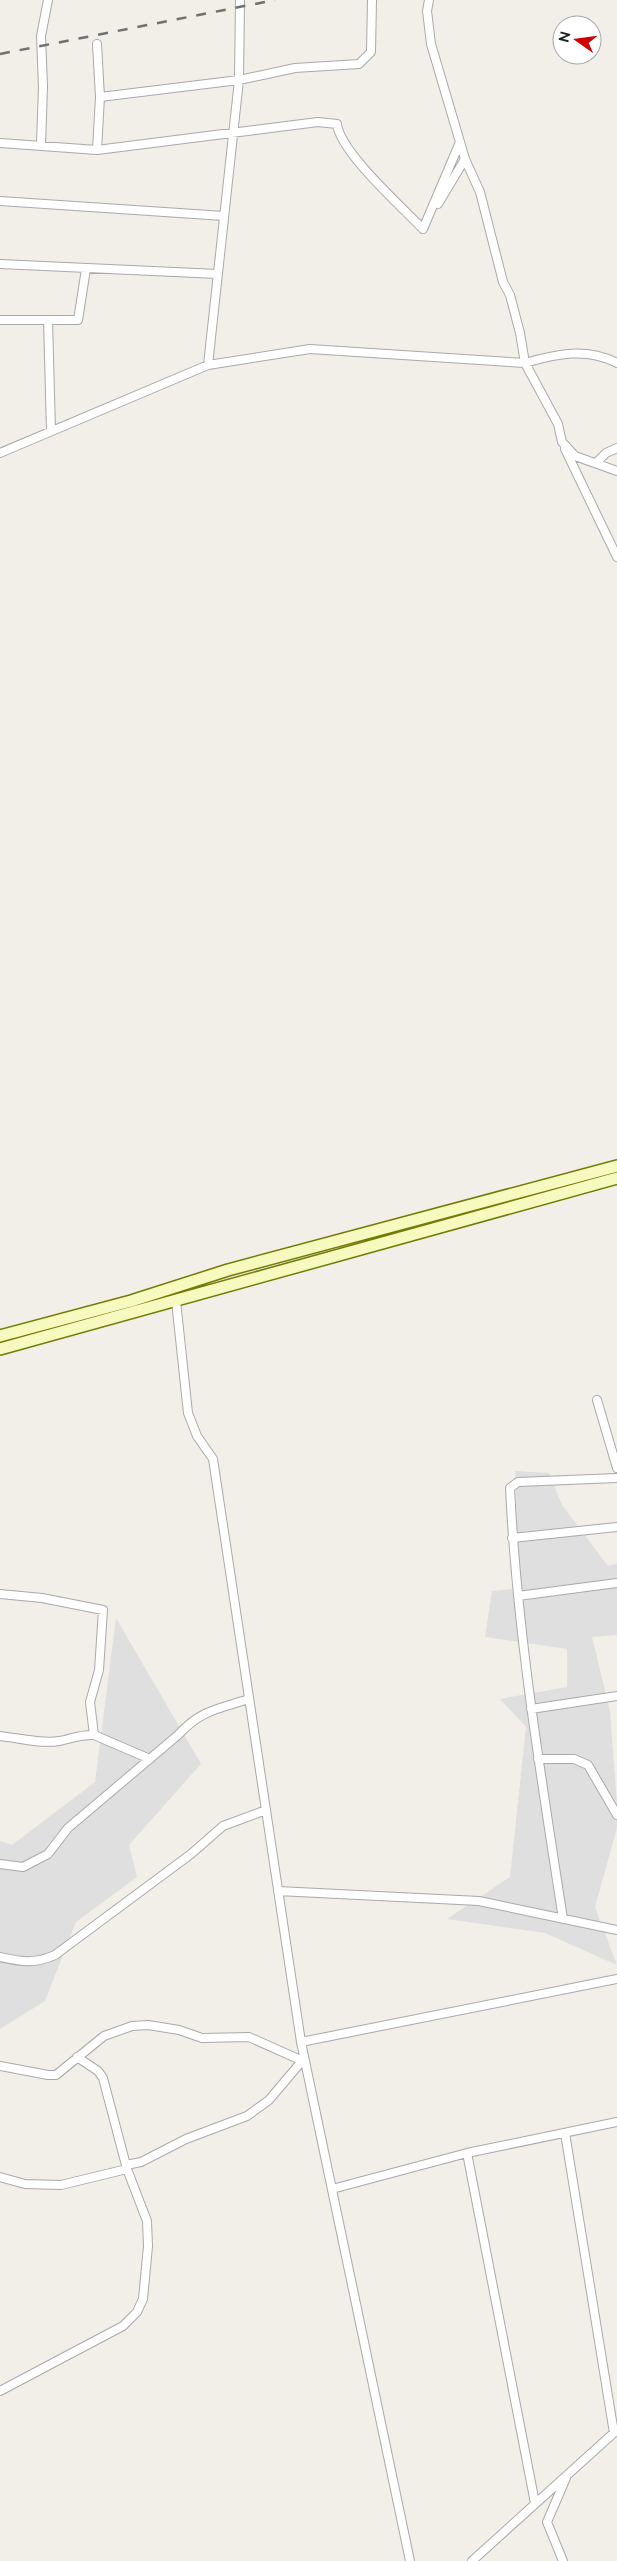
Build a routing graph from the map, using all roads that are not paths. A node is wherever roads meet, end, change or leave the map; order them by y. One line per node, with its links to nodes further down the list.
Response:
1 (48, 0): 11 (street)
2 (240, 0): 6 (street)
3 (372, 0): 6 (street)
4 (429, 0): 9 (street)
5 (97, 44): 7 (street)
6 (239, 80): 7 (street); 8 (street)
7 (100, 97): 12 (street)
8 (233, 133): 12 (street); 15 (street); 16 (street)
9 (460, 142): 13 (street); 16 (street)
10 (0, 143): 11 (street)
11 (41, 145): 12 (street)
12 (97, 150)
13 (465, 159): 16 (street); 22 (street)
14 (0, 201): 15 (street)
15 (224, 216): 19 (street)
16 (423, 229)
17 (0, 264): 18 (street)
18 (86, 268): 19 (street); 21 (street)
19 (218, 274): 24 (street)
20 (0, 320): 21 (street)
21 (48, 320): 25 (street)
22 (525, 363): 23 (street); 24 (street); 26 (street)
23 (617, 363)
24 (208, 365): 25 (street)
25 (51, 430): 28 (street)
26 (562, 442): 29 (street); 31 (street)
27 (617, 448): 29 (street)
28 (0, 453)
29 (596, 463): 30 (street)
30 (617, 471)
31 (617, 557)
32 (617, 1166): 35 (main road)
33 (617, 1178): 34 (main road)
34 (176, 1301): 36 (main road); 46 (street)
35 (0, 1336)
36 (0, 1349)
37 (597, 1400): 38 (street)
38 (617, 1468)
39 (617, 1478): 41 (street)
40 (617, 1527): 41 (street)
41 (512, 1538): 44 (street)
42 (617, 1583): 44 (street)
43 (0, 1594): 48 (street)
44 (518, 1596): 47 (street)
45 (617, 1696): 47 (street)
46 (249, 1699): 50 (street); 52 (street)
47 (531, 1708): 51 (street)
48 (94, 1735): 49 (street); 50 (street)
49 (0, 1736)
50 (150, 1759): 54 (street)
51 (538, 1759): 53 (street); 56 (street)
52 (266, 1810): 55 (street); 58 (street)
53 (617, 1815)
54 (0, 1864)
55 (278, 1891): 56 (street); 60 (street)
56 (563, 1918): 57 (street)
57 (617, 1930)
58 (0, 1957)
59 (617, 1979): 60 (street)
60 (301, 2042): 62 (street)
61 (77, 2057): 62 (street); 63 (street); 67 (street)
62 (304, 2062): 67 (street); 69 (street)
63 (0, 2066)
64 (617, 2122): 65 (street)
65 (566, 2133): 66 (street); 71 (street)
66 (467, 2153): 69 (street); 73 (street)
67 (127, 2167): 68 (street); 70 (street)
68 (0, 2176)
69 (332, 2189): 74 (street)
70 (0, 2391)
71 (615, 2432): 72 (street)
72 (568, 2474): 73 (street); 76 (street)
73 (535, 2503): 75 (street)
74 (410, 2561)
75 (472, 2561)
76 (563, 2561)

